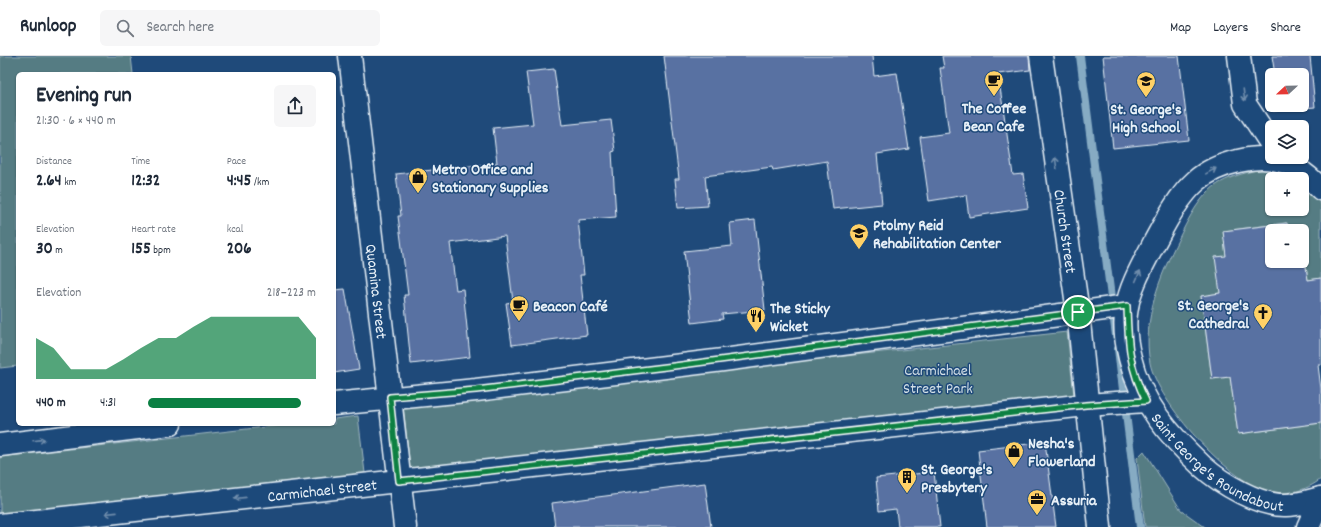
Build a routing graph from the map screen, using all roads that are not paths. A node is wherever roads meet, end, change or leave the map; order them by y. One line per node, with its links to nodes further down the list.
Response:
1 (350, 56): 10 (street, Quamina Street)
2 (1041, 56): 9 (street, Church Street, one-way to 2)
3 (1239, 56): 4 (street, one-way to 4)
4 (1265, 135)
5 (1265, 156): 8 (street, Saint George's Roundabout, one-way to 5)
6 (1291, 164): 7 (street, Saint George's Roundabout)
7 (1321, 189)
8 (1116, 308): 9 (street); 11 (street, Saint George's Roundabout)
9 (1078, 312): 10 (street); 13 (street, Church Street)
10 (390, 397): 12 (street); 16 (street, Quamina Street)
11 (1132, 402): 13 (street, Carmichael Street); 17 (street, Saint George's Roundabout)
12 (336, 404)
13 (1086, 405): 16 (street, Carmichael Street); 20 (street, Church Street)
14 (154, 426): 15 (street, one-way to 14)
15 (0, 445)
16 (399, 481): 18 (street, Carmichael Street, one-way to 18); 19 (street, Quamina Street)
17 (1321, 498): 21 (street)
18 (0, 525)
19 (405, 527)
20 (1100, 527)
21 (1308, 527)

